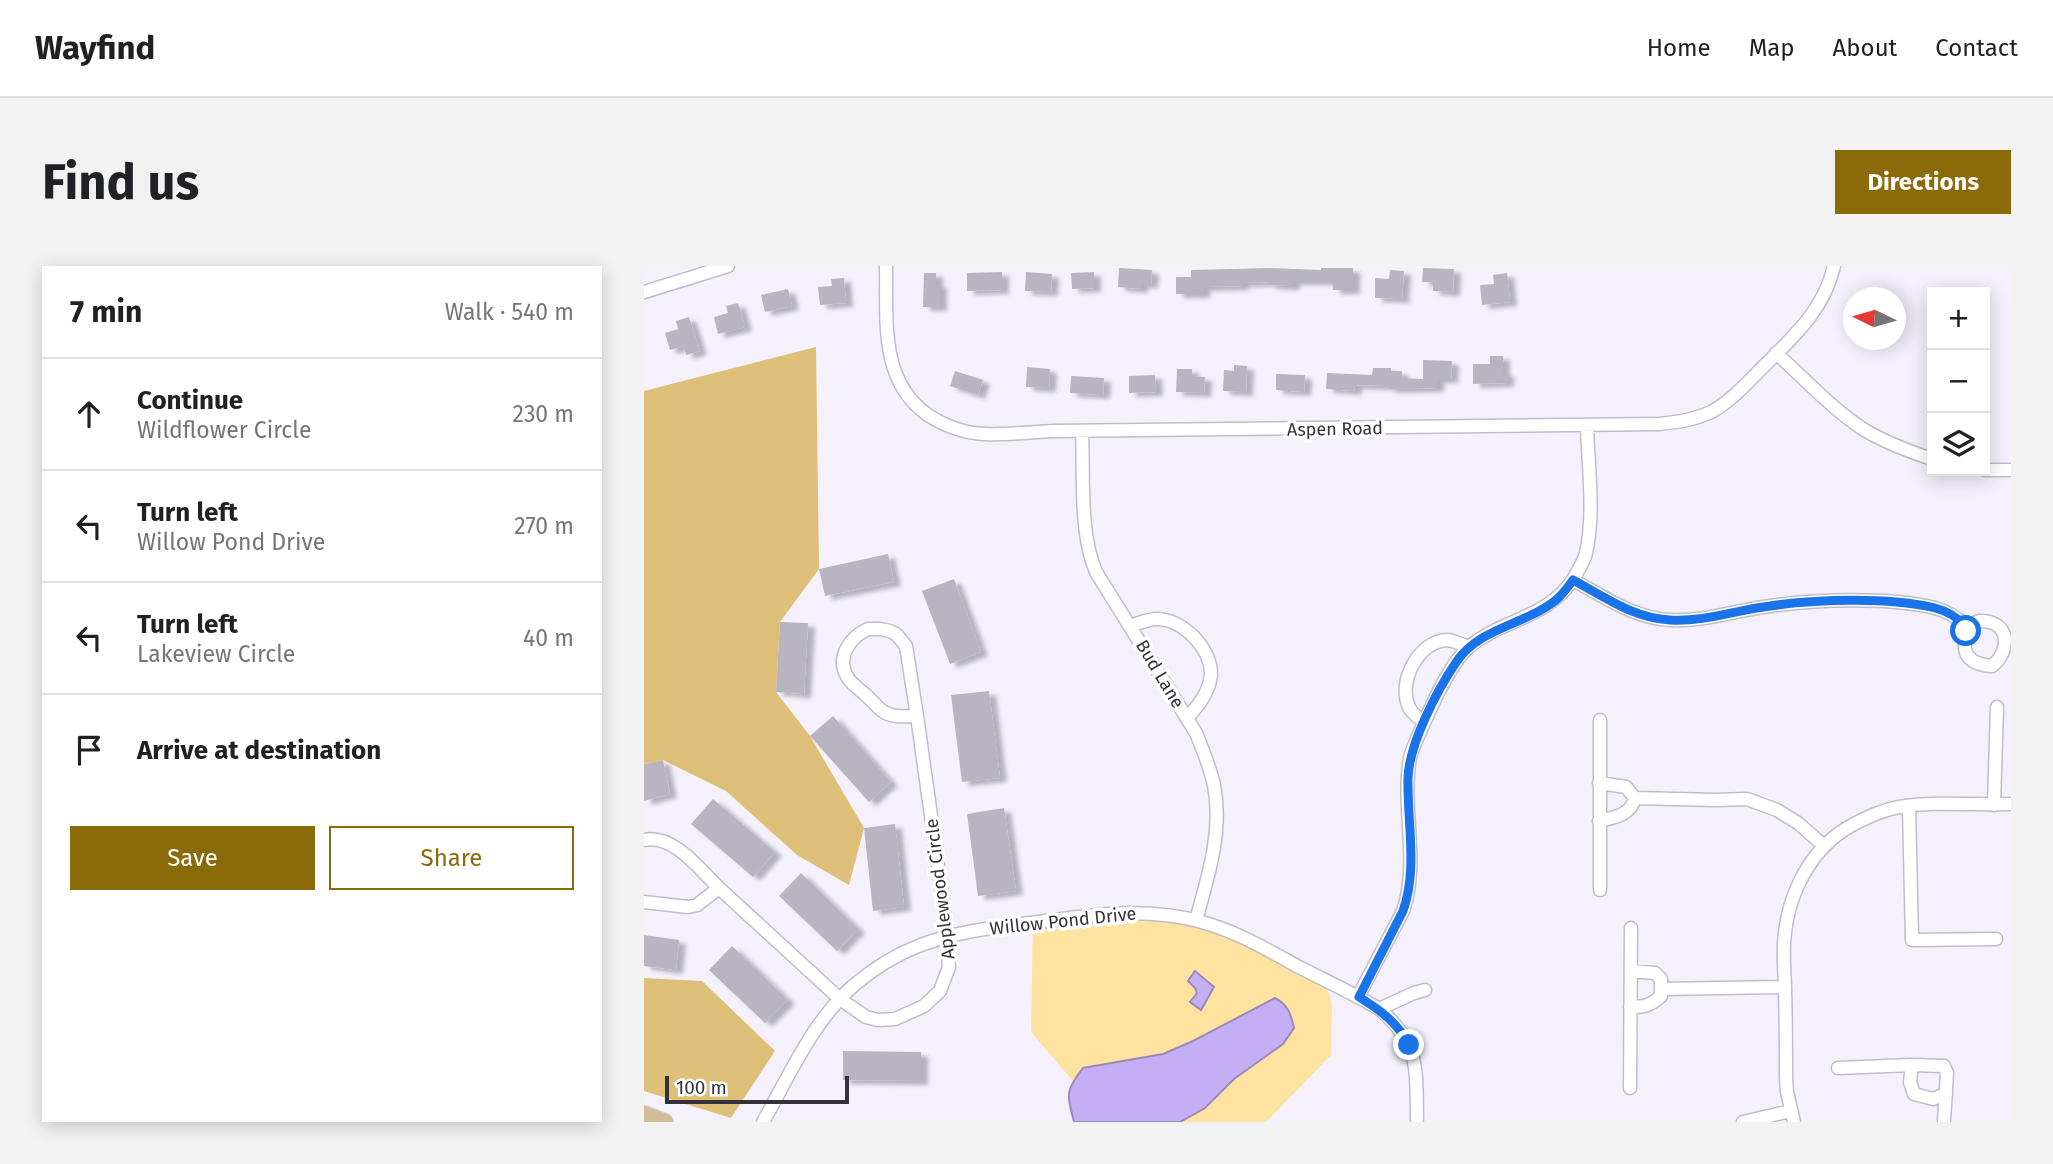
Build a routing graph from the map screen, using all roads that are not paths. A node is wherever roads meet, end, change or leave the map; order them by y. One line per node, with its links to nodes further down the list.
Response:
1 (729, 266): 4 (street)
2 (886, 266): 7 (street, Aspen Road)
3 (1834, 266): 5 (street, Aspen Road)
4 (644, 292)
5 (1776, 353): 6 (street, Aspen Road); 8 (street)
6 (1587, 425): 7 (street, Aspen Road); 11 (street)
7 (1082, 432): 12 (street, Bud Lane)
8 (1927, 457)
9 (1990, 470): 10 (street)
10 (2011, 470)
11 (1573, 580): 13 (street); 14 (street)
12 (1130, 626): 17 (street, Bud Lane); 17 (street)
13 (1967, 627)
14 (1469, 647): 19 (street); 19 (street)
15 (1997, 707): 22 (street)
16 (917, 716): 16 (street, Applewood Circle); 33 (street, Applewood Circle)
17 (1187, 718): 31 (street, Bud Lane)
18 (1600, 720): 20 (street)
19 (1424, 722): 39 (street)
20 (1599, 783): 21 (street); 25 (street)
21 (1635, 798): 25 (street); 27 (street)
22 (1994, 804): 23 (street); 24 (street)
23 (2011, 804)
24 (1909, 806): 27 (street); 34 (street)
25 (1599, 821): 29 (street)
26 (644, 840): 28 (street, Applewood Circle)
27 (1824, 846): 36 (street)
28 (719, 888): 30 (street); 40 (street, Applewood Circle)
29 (1600, 890)
30 (644, 902)
31 (1196, 920): 33 (street, Willow Pond Drive); 39 (street, Willow Pond Drive)
32 (1631, 928): 35 (street)
33 (947, 936): 40 (street, Willow Pond Drive); 40 (street, Applewood Circle)
34 (1996, 939)
35 (1631, 971): 37 (street); 41 (street)
36 (1785, 986): 37 (street); 48 (street)
37 (1661, 989): 41 (street)
38 (1425, 990): 42 (street)
39 (1359, 997): 42 (street, Willow Pond Drive)
40 (840, 999): 51 (street, Willow Pond Drive)
41 (1630, 1007): 45 (street)
42 (1378, 1009): 49 (street, Willow Pond Drive)
43 (1912, 1065): 44 (street); 46 (street); 46 (street)
44 (1838, 1068)
45 (1630, 1088)
46 (1946, 1094): 53 (street)
47 (644, 1114): 50 (main road)
48 (1792, 1116): 52 (street)
49 (1412, 1121)
50 (665, 1122)
51 (763, 1122)
52 (1743, 1122)
53 (1944, 1122)

